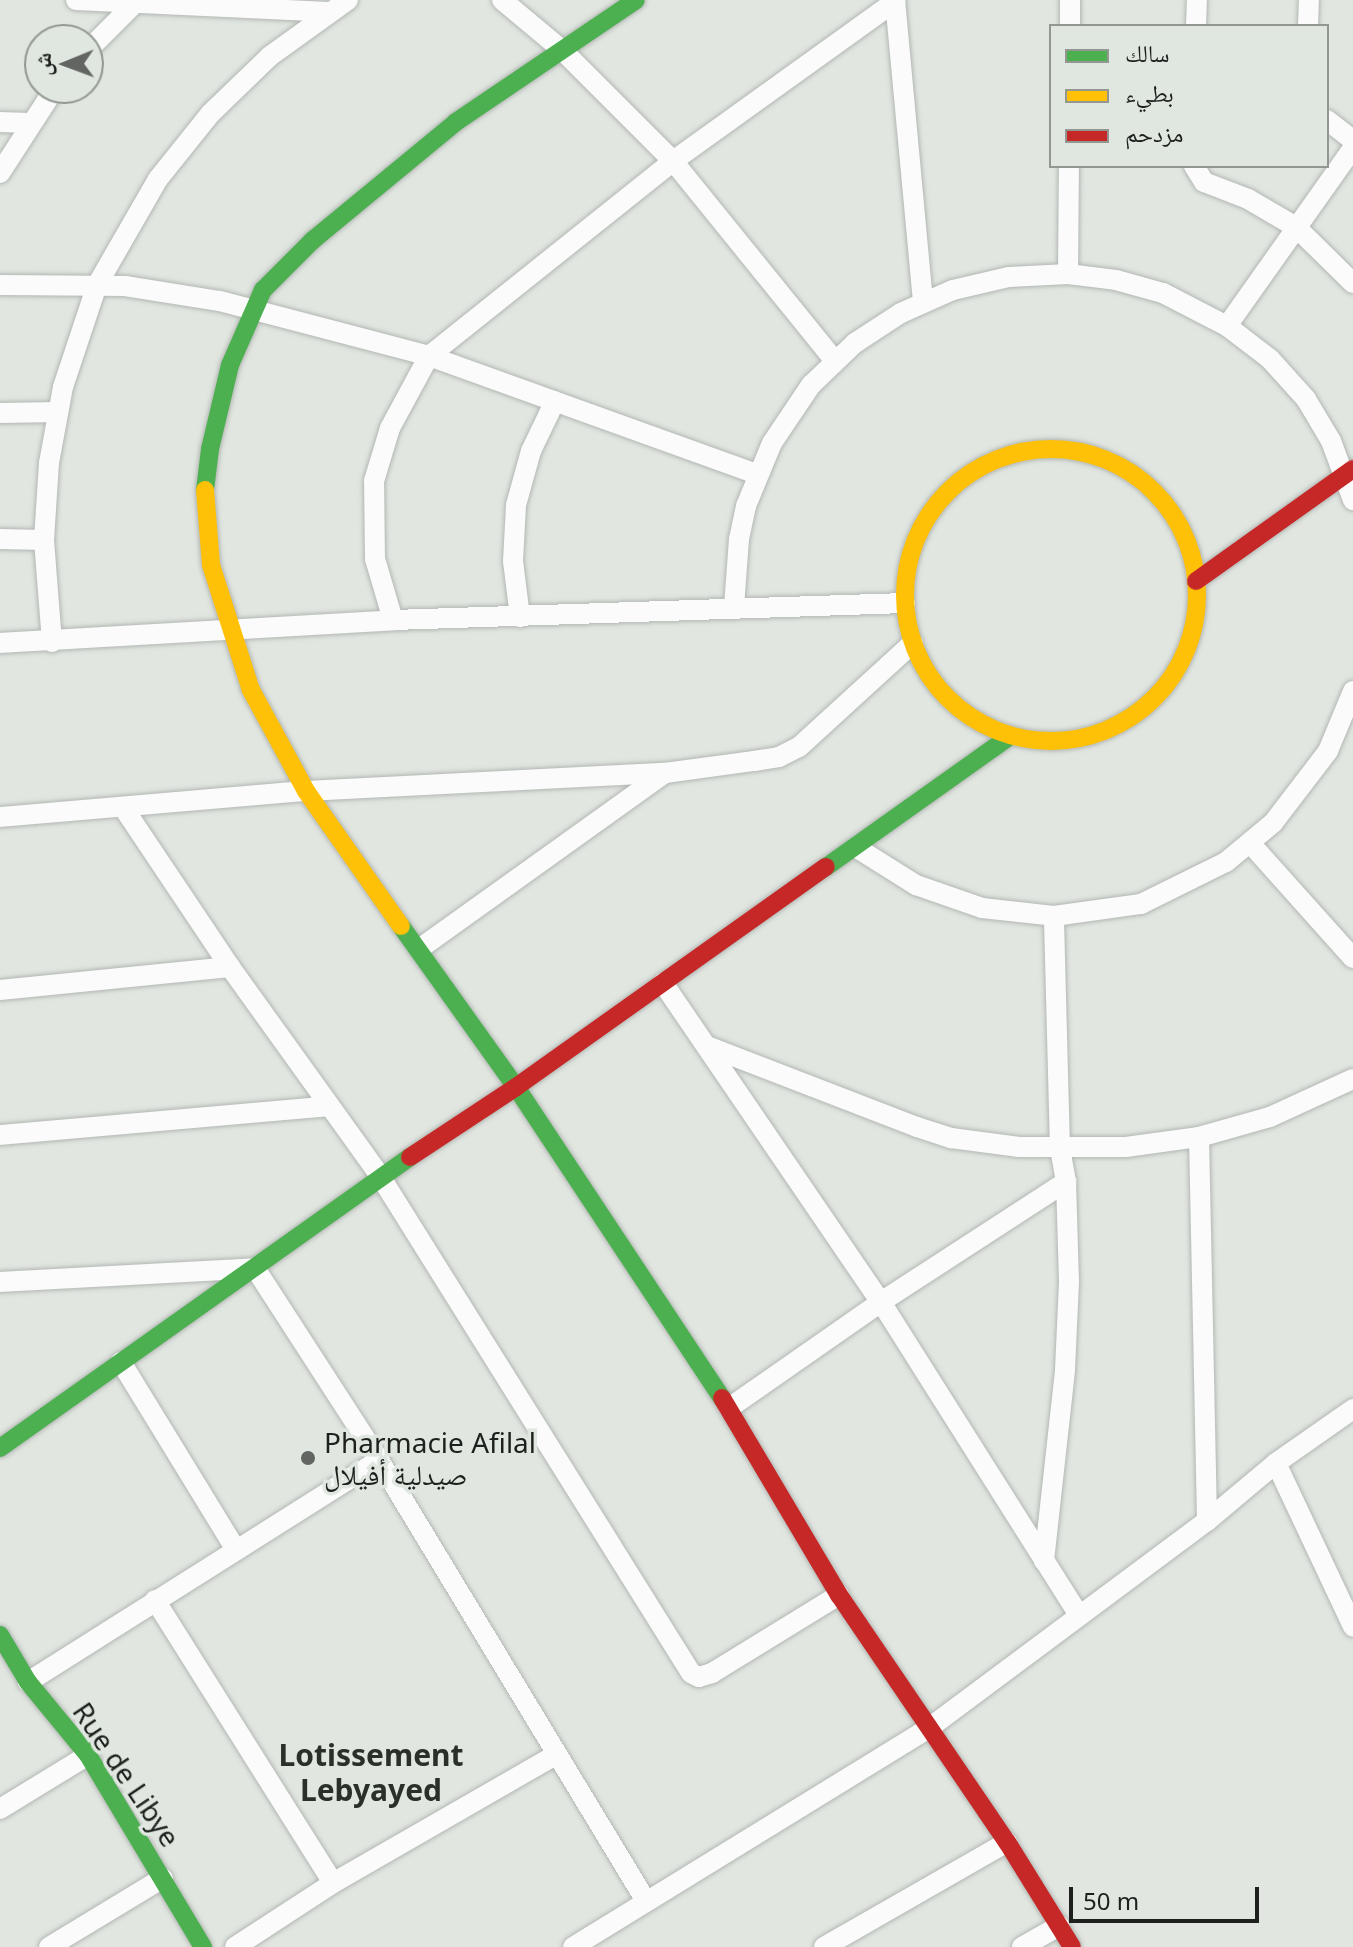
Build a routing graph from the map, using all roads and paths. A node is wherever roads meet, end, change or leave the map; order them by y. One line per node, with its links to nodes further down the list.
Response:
1 (76, 0): 9 (street)
2 (348, 0): 10 (street)
3 (502, 0): 15 (street)
4 (636, 0): 15 (street)
5 (896, 0): 22 (street); 31 (street)
6 (1070, 0): 11 (street)
7 (1197, 0): 12 (street)
8 (1309, 0): 13 (street)
9 (133, 5): 10 (street); 14 (street)
10 (328, 12): 30 (street)
11 (1070, 24)
12 (1196, 24)
13 (1308, 24)
14 (104, 34)
15 (562, 50): 22 (street); 32 (street)
16 (44, 104): 19 (street)
17 (0, 122): 19 (street)
18 (1329, 122): 20 (street)
19 (30, 123): 25 (street)
20 (1353, 140)
21 (1353, 148): 26 (street)
22 (673, 161): 34 (street); 35 (street)
23 (1069, 168): 27 (street)
24 (1195, 168): 26 (street)
25 (0, 173)
26 (1296, 227): 28 (street); 33 (street)
27 (1068, 274): 31 (street); 33 (street)
28 (1353, 283)
29 (0, 285): 30 (street)
30 (97, 285): 32 (street); 37 (street)
31 (923, 301): 35 (street)
32 (251, 312): 34 (street); 49 (street)
33 (1227, 326): 39 (street)
34 (429, 356): 36 (street); 48 (street)
35 (835, 361): 40 (street)
36 (555, 401): 40 (street); 47 (street)
37 (58, 412): 38 (street); 43 (street)
38 (0, 413)
39 (1349, 472): 41 (street); 44 (street)
40 (757, 474): 46 (street)
41 (1353, 500)
42 (0, 539): 43 (street)
43 (44, 540): 50 (street)
44 (1196, 581): 45 (street); 54 (street)
45 (905, 603): 46 (street); 52 (street)
46 (734, 607): 47 (street)
47 (520, 617): 48 (street)
48 (393, 620): 49 (street)
49 (229, 629): 50 (street); 56 (street)
50 (52, 642): 51 (street)
51 (0, 643)
52 (913, 643): 54 (street); 55 (street)
53 (1353, 691): 59 (street)
54 (1009, 737): 60 (street)
55 (665, 773): 56 (street); 62 (street)
56 (306, 791): 57 (street); 62 (street)
57 (123, 807): 58 (street); 64 (street)
58 (0, 817)
59 (1251, 844): 61 (street); 63 (street)
60 (857, 848): 61 (street); 65 (street)
61 (1054, 916): 73 (street)
62 (419, 949): 69 (street)
63 (1353, 958)
64 (230, 967): 66 (street); 70 (street)
65 (663, 983): 67 (street); 69 (street)
66 (0, 990)
67 (707, 1046): 73 (street); 78 (street)
68 (1353, 1079): 72 (street)
69 (516, 1087): 74 (street); 80 (street)
70 (329, 1106): 71 (street); 74 (street)
71 (0, 1135)
72 (1199, 1137): 73 (street); 85 (street)
73 (1060, 1149): 75 (street)
74 (380, 1176): 76 (street); 88 (street)
75 (1066, 1182): 78 (street); 87 (street)
76 (255, 1268): 77 (street); 79 (street); 83 (street)
77 (0, 1282)
78 (881, 1302): 80 (street); 87 (street)
79 (121, 1362): 82 (street); 86 (street)
80 (729, 1408): 88 (street)
81 (1353, 1409): 84 (street)
82 (0, 1448)
83 (379, 1460): 86 (street); 95 (street)
84 (1276, 1463): 85 (street); 91 (street)
85 (1207, 1521): 90 (street)
86 (235, 1548): 89 (street)
87 (1044, 1561): 90 (street)
88 (839, 1595): 94 (street)
89 (155, 1600): 93 (street); 100 (street)
90 (1079, 1615): 94 (street)
91 (1353, 1627)
92 (1, 1640): 93 (street, Rue de Libye)
93 (28, 1682): 96 (street, Rue de Libye)
94 (929, 1728): 98 (street); 101 (street)
95 (557, 1754): 100 (street); 101 (street)
96 (88, 1755): 97 (street); 99 (street, Rue de Libye)
97 (0, 1809)
98 (1007, 1842): 102 (street); 107 (street)
99 (163, 1878): 103 (street); 104 (street, Rue de Libye)
100 (333, 1883): 105 (street)
101 (646, 1901): 106 (street)
102 (1059, 1926): 108 (street); 109 (street)
103 (49, 1947)
104 (203, 1947)
105 (235, 1947)
106 (573, 1947)
107 (824, 1947)
108 (1022, 1947)
109 (1072, 1947)

